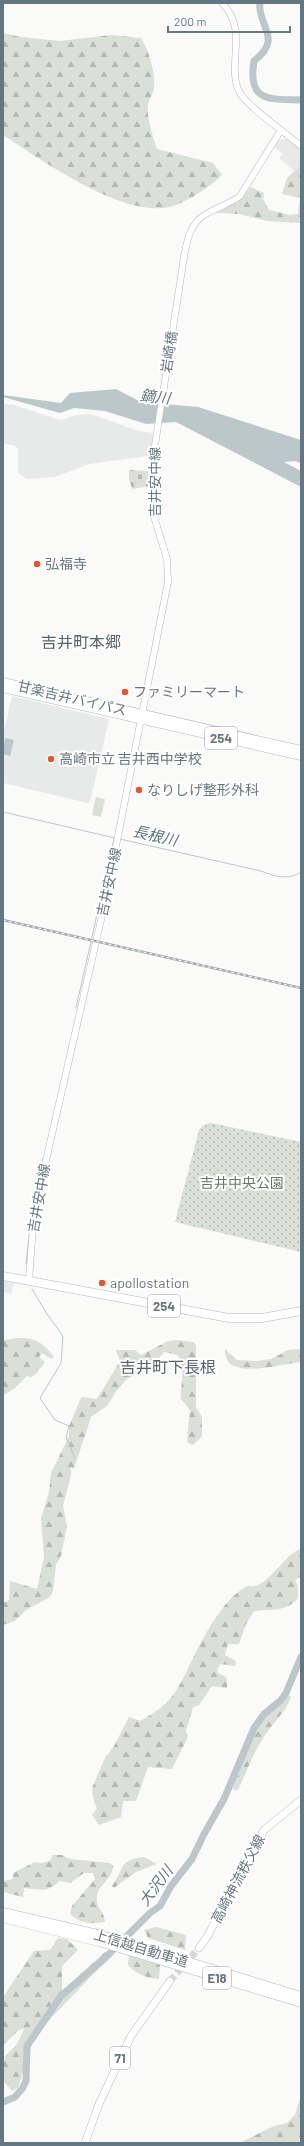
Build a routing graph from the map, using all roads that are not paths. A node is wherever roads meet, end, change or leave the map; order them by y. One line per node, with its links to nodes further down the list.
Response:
1 (222, 3): 2 (main road)
2 (281, 130): 3 (main road); 4 (main road, 岩崎橋)
3 (301, 146)
4 (155, 436): 7 (main road, 吉井安中線)
5 (3, 682): 7 (highway, 甘楽吉井バイパス / 254)
6 (3, 688): 7 (highway, 甘楽吉井バイパス / 254)
7 (141, 717): 8 (highway, 254); 9 (highway, 254); 11 (main road, 吉井安中線)
8 (301, 750)
9 (301, 756)
10 (3, 1276): 11 (highway, 254)
11 (29, 1280): 12 (highway, 254)
12 (301, 1311)
13 (301, 1800): 18 (main road, 高崎神流秩父線)
14 (3, 1912): 16 (highway, 上信越自動車道 / E18)
15 (3, 1918): 16 (highway, 上信越自動車道 / E18)
16 (101, 1938): 17 (highway, 上信越自動車道 / E18)
17 (134, 1948): 20 (highway, 上信越自動車道 / E18); 21 (highway, 上信越自動車道 / E18)
18 (199, 1948)
19 (170, 1981): 22 (main road, 71)
20 (301, 1996)
21 (301, 2003)
22 (85, 2143)

